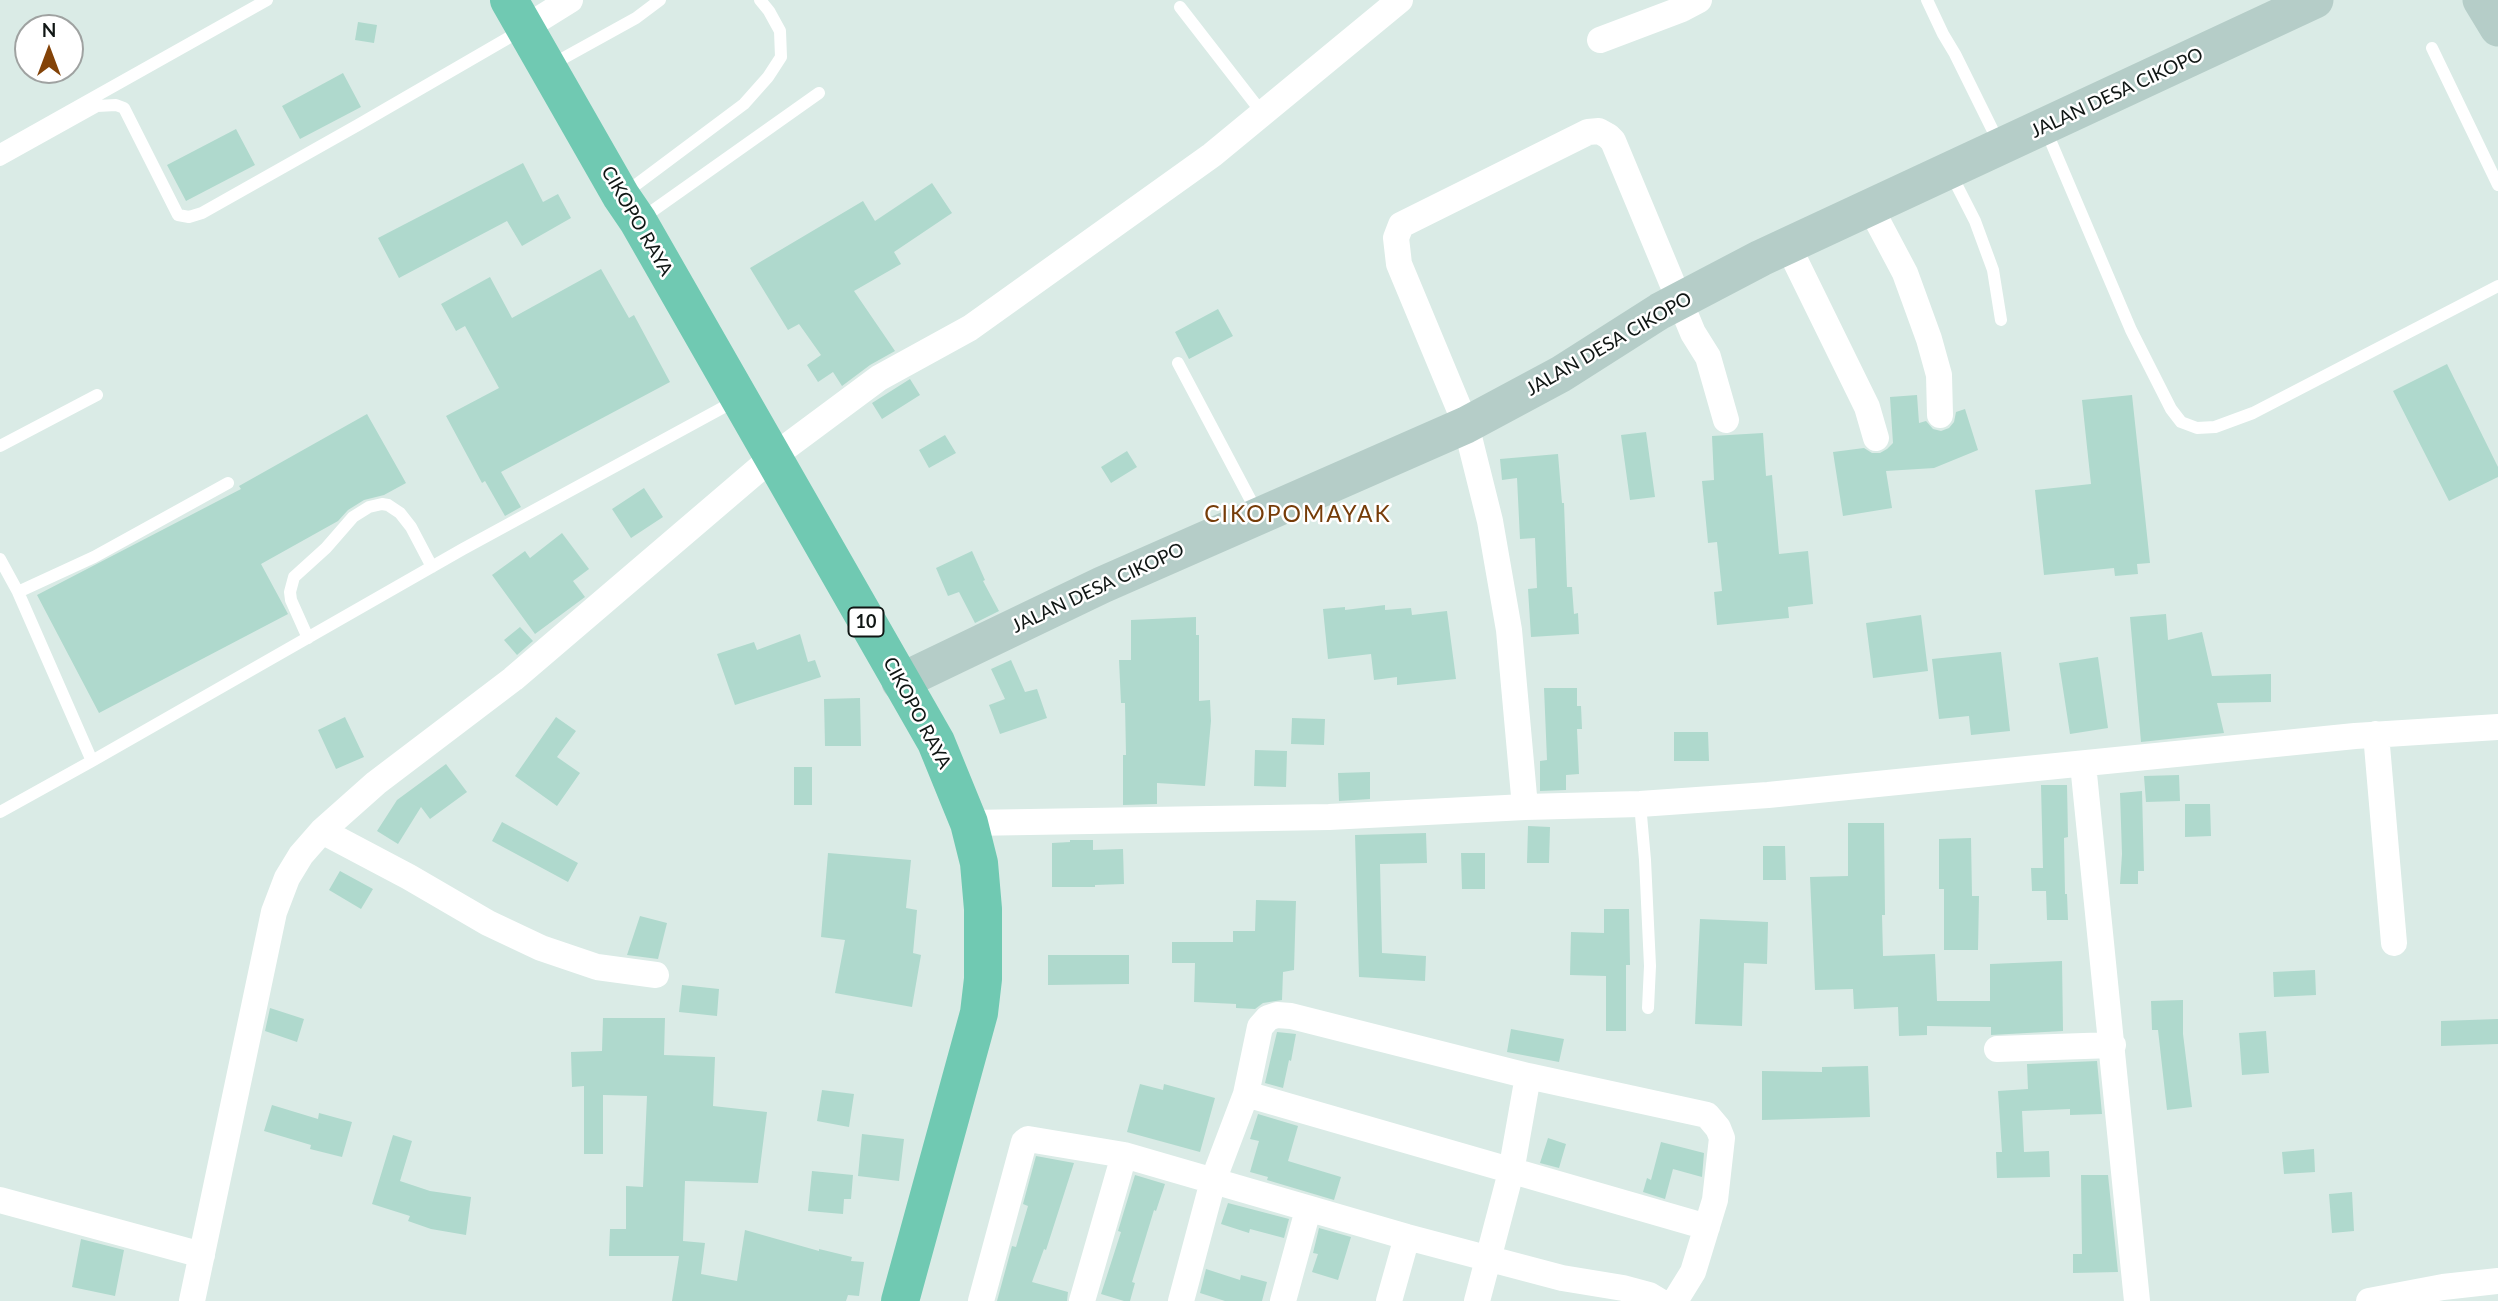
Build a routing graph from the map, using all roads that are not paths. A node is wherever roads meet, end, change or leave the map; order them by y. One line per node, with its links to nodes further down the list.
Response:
1 (267, 0): 20 (lane)
2 (570, 0): 11 (street)
3 (660, 0): 15 (lane)
4 (760, 0): 25 (lane)
5 (1400, 0): 17 (street)
6 (1699, 0): 13 (street)
7 (1927, 0): 19 (lane)
8 (2315, 0): 18 (main road, JALAN DESA CIKOPO)
9 (2481, 0): 12 (main road)
10 (1180, 7): 17 (lane)
11 (517, 14): 15 (highway, CIKOPO RAYA / 10); 21 (lane)
12 (2498, 28)
13 (1600, 40)
14 (2432, 48): 23 (lane)
15 (548, 66): 25 (highway, CIKOPO RAYA / 10)
16 (819, 93): 25 (lane)
17 (1263, 114): 38 (street)
18 (2045, 127): 19 (main road, JALAN DESA CIKOPO); 27 (lane)
19 (2001, 147): 22 (main road, JALAN DESA CIKOPO)
20 (0, 150)
21 (0, 160)
22 (1949, 170): 24 (main road, JALAN DESA CIKOPO); 29 (lane)
23 (2498, 185)
24 (1870, 207): 26 (main road, JALAN DESA CIKOPO); 33 (street)
25 (630, 208): 32 (highway, CIKOPO RAYA / 10)
26 (1788, 246): 28 (main road, JALAN DESA CIKOPO); 36 (street)
27 (2498, 286)
28 (1679, 302): 34 (street); 35 (main road, JALAN DESA CIKOPO); 35 (street)
29 (2001, 320)
30 (1178, 363): 40 (lane)
31 (97, 395): 37 (lane)
32 (739, 400): 38 (highway, CIKOPO RAYA / 10); 42 (lane)
33 (1940, 415)
34 (1726, 420)
35 (1466, 425): 40 (main road, JALAN DESA CIKOPO); 51 (street)
36 (1876, 438)
37 (0, 446)
38 (774, 456): 45 (highway, CIKOPO RAYA / 10); 54 (street)
39 (228, 483): 43 (lane)
40 (1258, 515): 45 (main road, JALAN DESA CIKOPO)
41 (0, 559): 43 (lane)
42 (432, 567): 44 (lane); 44 (lane)
43 (18, 592): 48 (lane)
44 (308, 638): 48 (lane)
45 (900, 682): 53 (highway, CIKOPO RAYA / 10)
46 (2498, 727): 47 (street)
47 (2376, 734): 49 (street); 55 (street)
48 (92, 761): 52 (lane)
49 (2083, 764): 50 (street); 58 (street)
50 (1640, 804): 51 (street); 57 (lane)
51 (1525, 807): 53 (street)
52 (0, 812)
53 (969, 822): 74 (highway, CIKOPO RAYA / 10)
54 (322, 831): 56 (street); 69 (street)
55 (2394, 943)
56 (656, 975)
57 (1648, 1008)
58 (2113, 1045): 59 (street); 83 (street)
59 (1997, 1049)
60 (1528, 1076): 61 (street); 63 (street); 67 (street)
61 (1246, 1094): 63 (street); 64 (street)
62 (1124, 1156): 64 (street); 75 (street); 76 (street)
63 (1511, 1172): 67 (street); 70 (street)
64 (1213, 1181): 66 (street); 77 (street)
65 (0, 1199): 69 (street)
66 (1308, 1210): 68 (street); 78 (street)
67 (1707, 1227): 82 (street)
68 (1407, 1237): 70 (street); 79 (street)
69 (202, 1255): 73 (street)
70 (1490, 1257): 72 (street); 80 (street)
71 (2498, 1281): 84 (street)
72 (1559, 1289): 81 (street)
73 (192, 1301)
74 (900, 1301)
75 (981, 1301)
76 (1082, 1301)
77 (1181, 1301)
78 (1283, 1301)
79 (1389, 1301)
80 (1477, 1301)
81 (1659, 1301)
82 (1675, 1301)
83 (2137, 1301)
84 (2369, 1301)

